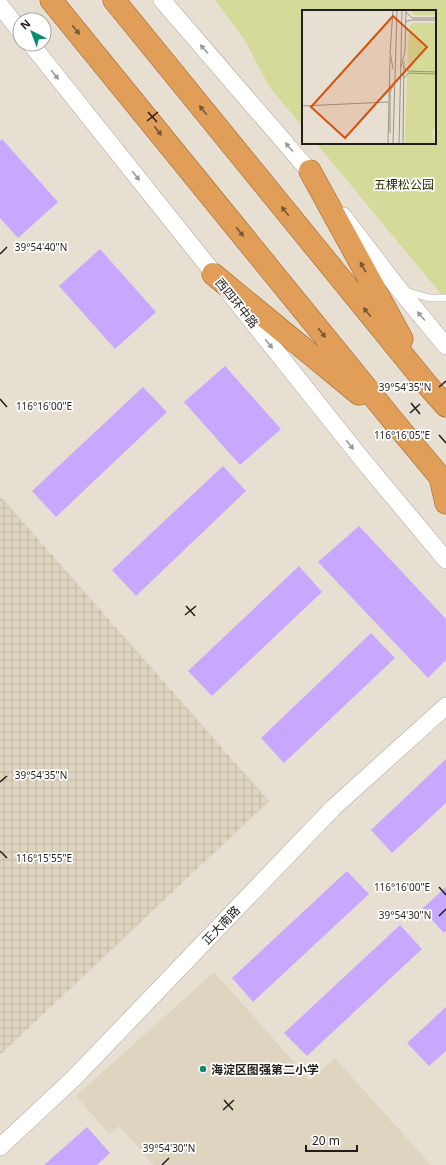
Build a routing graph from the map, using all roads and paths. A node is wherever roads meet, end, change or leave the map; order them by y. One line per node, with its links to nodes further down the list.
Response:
1 (51, 0): 14 (highway, one-way to 14)
2 (114, 0): 12 (highway, one-way to 2)
3 (162, 0): 7 (street, one-way to 3)
4 (0, 5): 5 (street)
5 (12, 20)
6 (37, 52): 8 (street, 西四环中路, one-way to 8)
7 (310, 171): 9 (street); 12 (highway, one-way to 7)
8 (214, 274): 14 (highway); 17 (street, 西四环中路, one-way to 17)
9 (398, 288): 10 (lane); 11 (street, one-way to 9)
10 (446, 298)
11 (446, 346)
12 (428, 387): 13 (highway)
13 (446, 406)
14 (395, 423): 15 (highway)
15 (443, 480): 16 (highway)
16 (446, 503)
17 (446, 560)
18 (446, 706): 19 (street, 正大南路)
19 (0, 1147)

